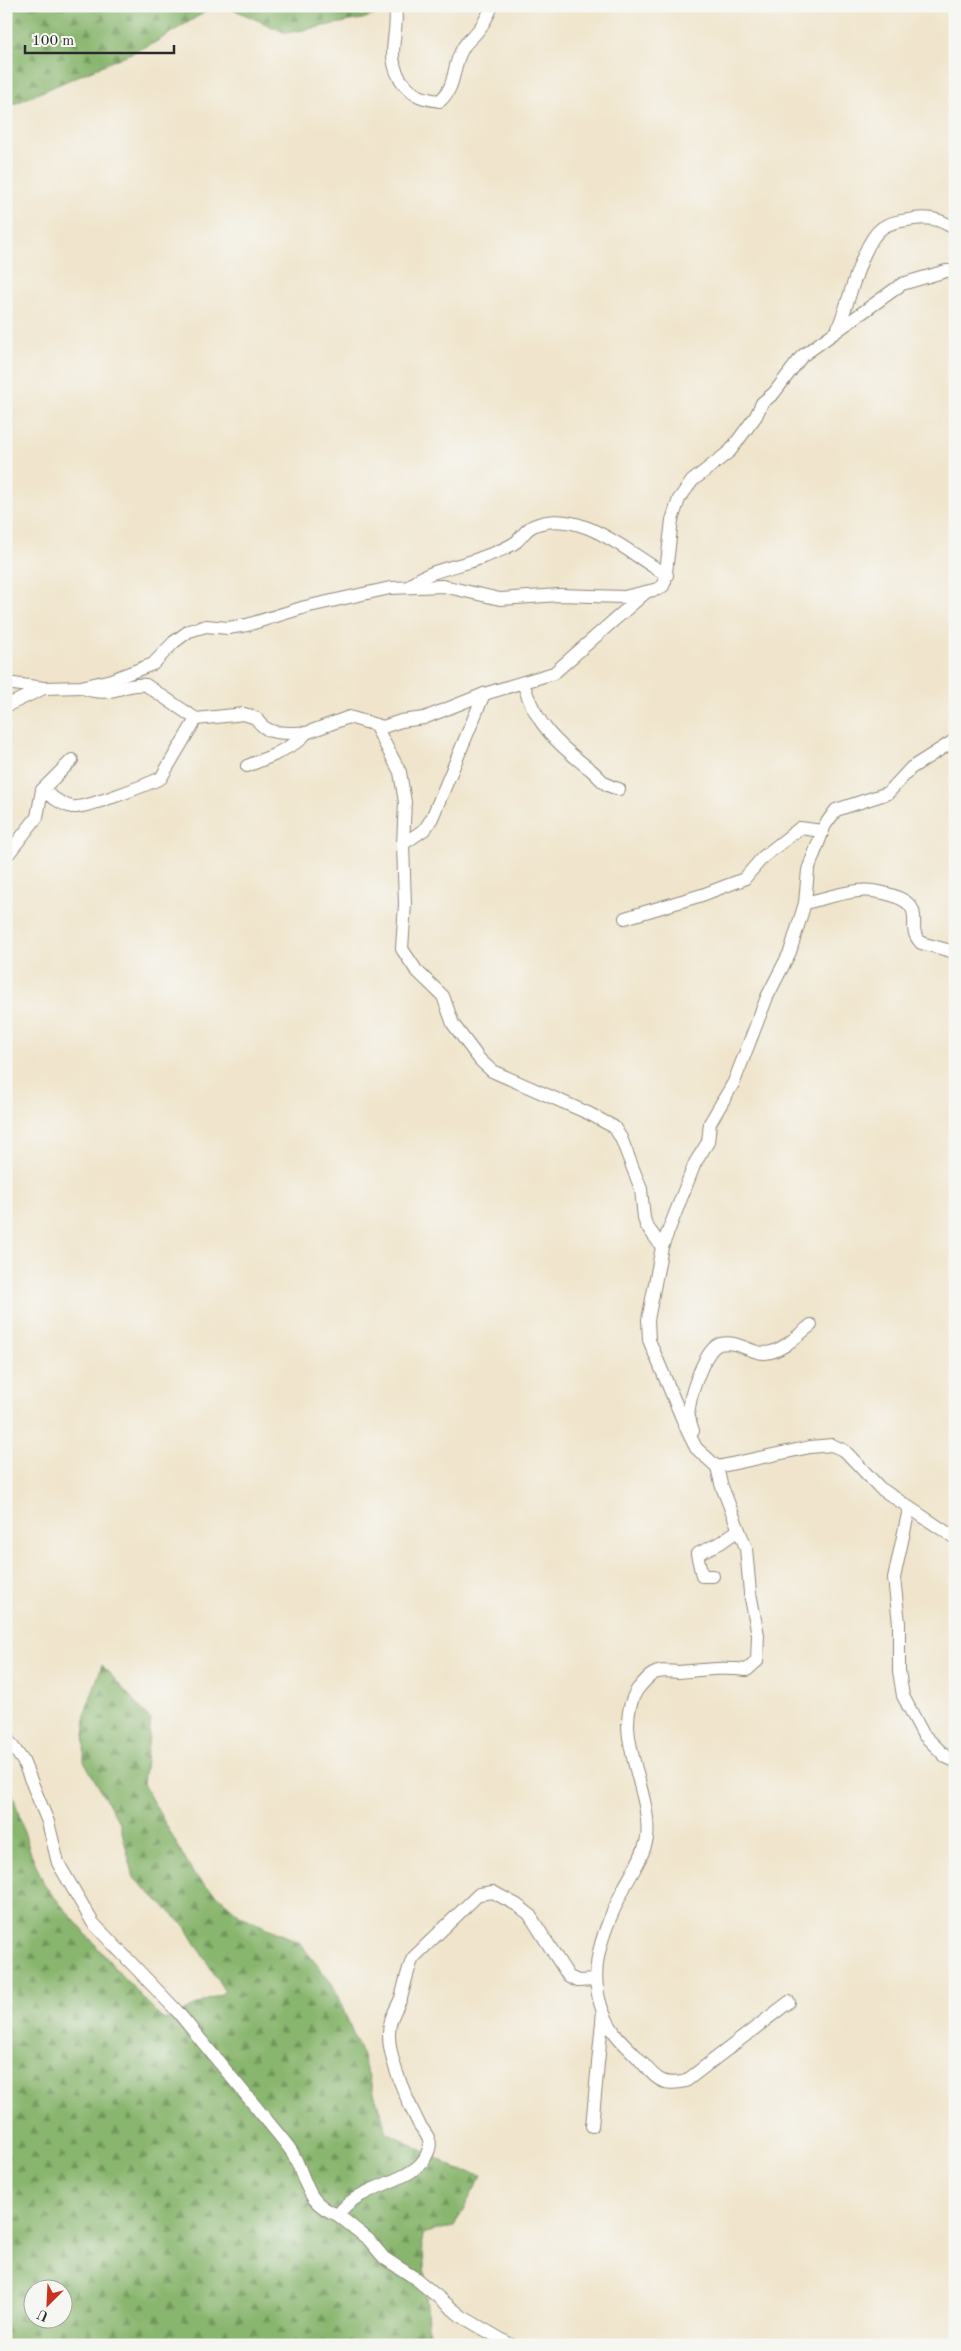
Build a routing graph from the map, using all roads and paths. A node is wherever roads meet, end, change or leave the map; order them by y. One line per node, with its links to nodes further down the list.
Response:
1 (395, 6): 2 (street)
2 (492, 6)
3 (955, 229): 5 (street)
4 (955, 271): 5 (street)
5 (837, 330): 6 (street)
6 (667, 574): 7 (street); 8 (street)
7 (408, 587): 8 (street); 11 (street)
8 (645, 593): 9 (street)
9 (523, 683): 13 (street); 21 (street)
10 (6, 684): 12 (street)
11 (81, 687): 12 (street); 15 (street)
12 (44, 688): 14 (street)
13 (484, 694): 16 (street); 24 (street)
14 (6, 706)
15 (196, 719): 17 (street); 22 (street)
16 (376, 725): 17 (street); 24 (street)
17 (306, 733): 20 (street)
18 (955, 740): 23 (street)
19 (72, 760): 22 (street)
20 (247, 766)
21 (619, 789)
22 (42, 790): 25 (street)
23 (822, 831): 26 (street); 27 (street)
24 (403, 844): 29 (street)
25 (9, 853)
26 (805, 903): 28 (street); 29 (street)
27 (625, 918)
28 (955, 952)
29 (662, 1247): 31 (street)
30 (811, 1325): 31 (street)
31 (696, 1448): 32 (street)
32 (717, 1467): 33 (street); 34 (street)
33 (909, 1508): 35 (street); 38 (street)
34 (737, 1531): 36 (street); 39 (street)
35 (955, 1538)
36 (713, 1576)
37 (6, 1737): 43 (street)
38 (955, 1762)
39 (595, 1980): 41 (street); 43 (street)
40 (789, 2002): 41 (street)
41 (603, 2011): 42 (street)
42 (592, 2126)
43 (338, 2215): 44 (street)
44 (511, 2345)

